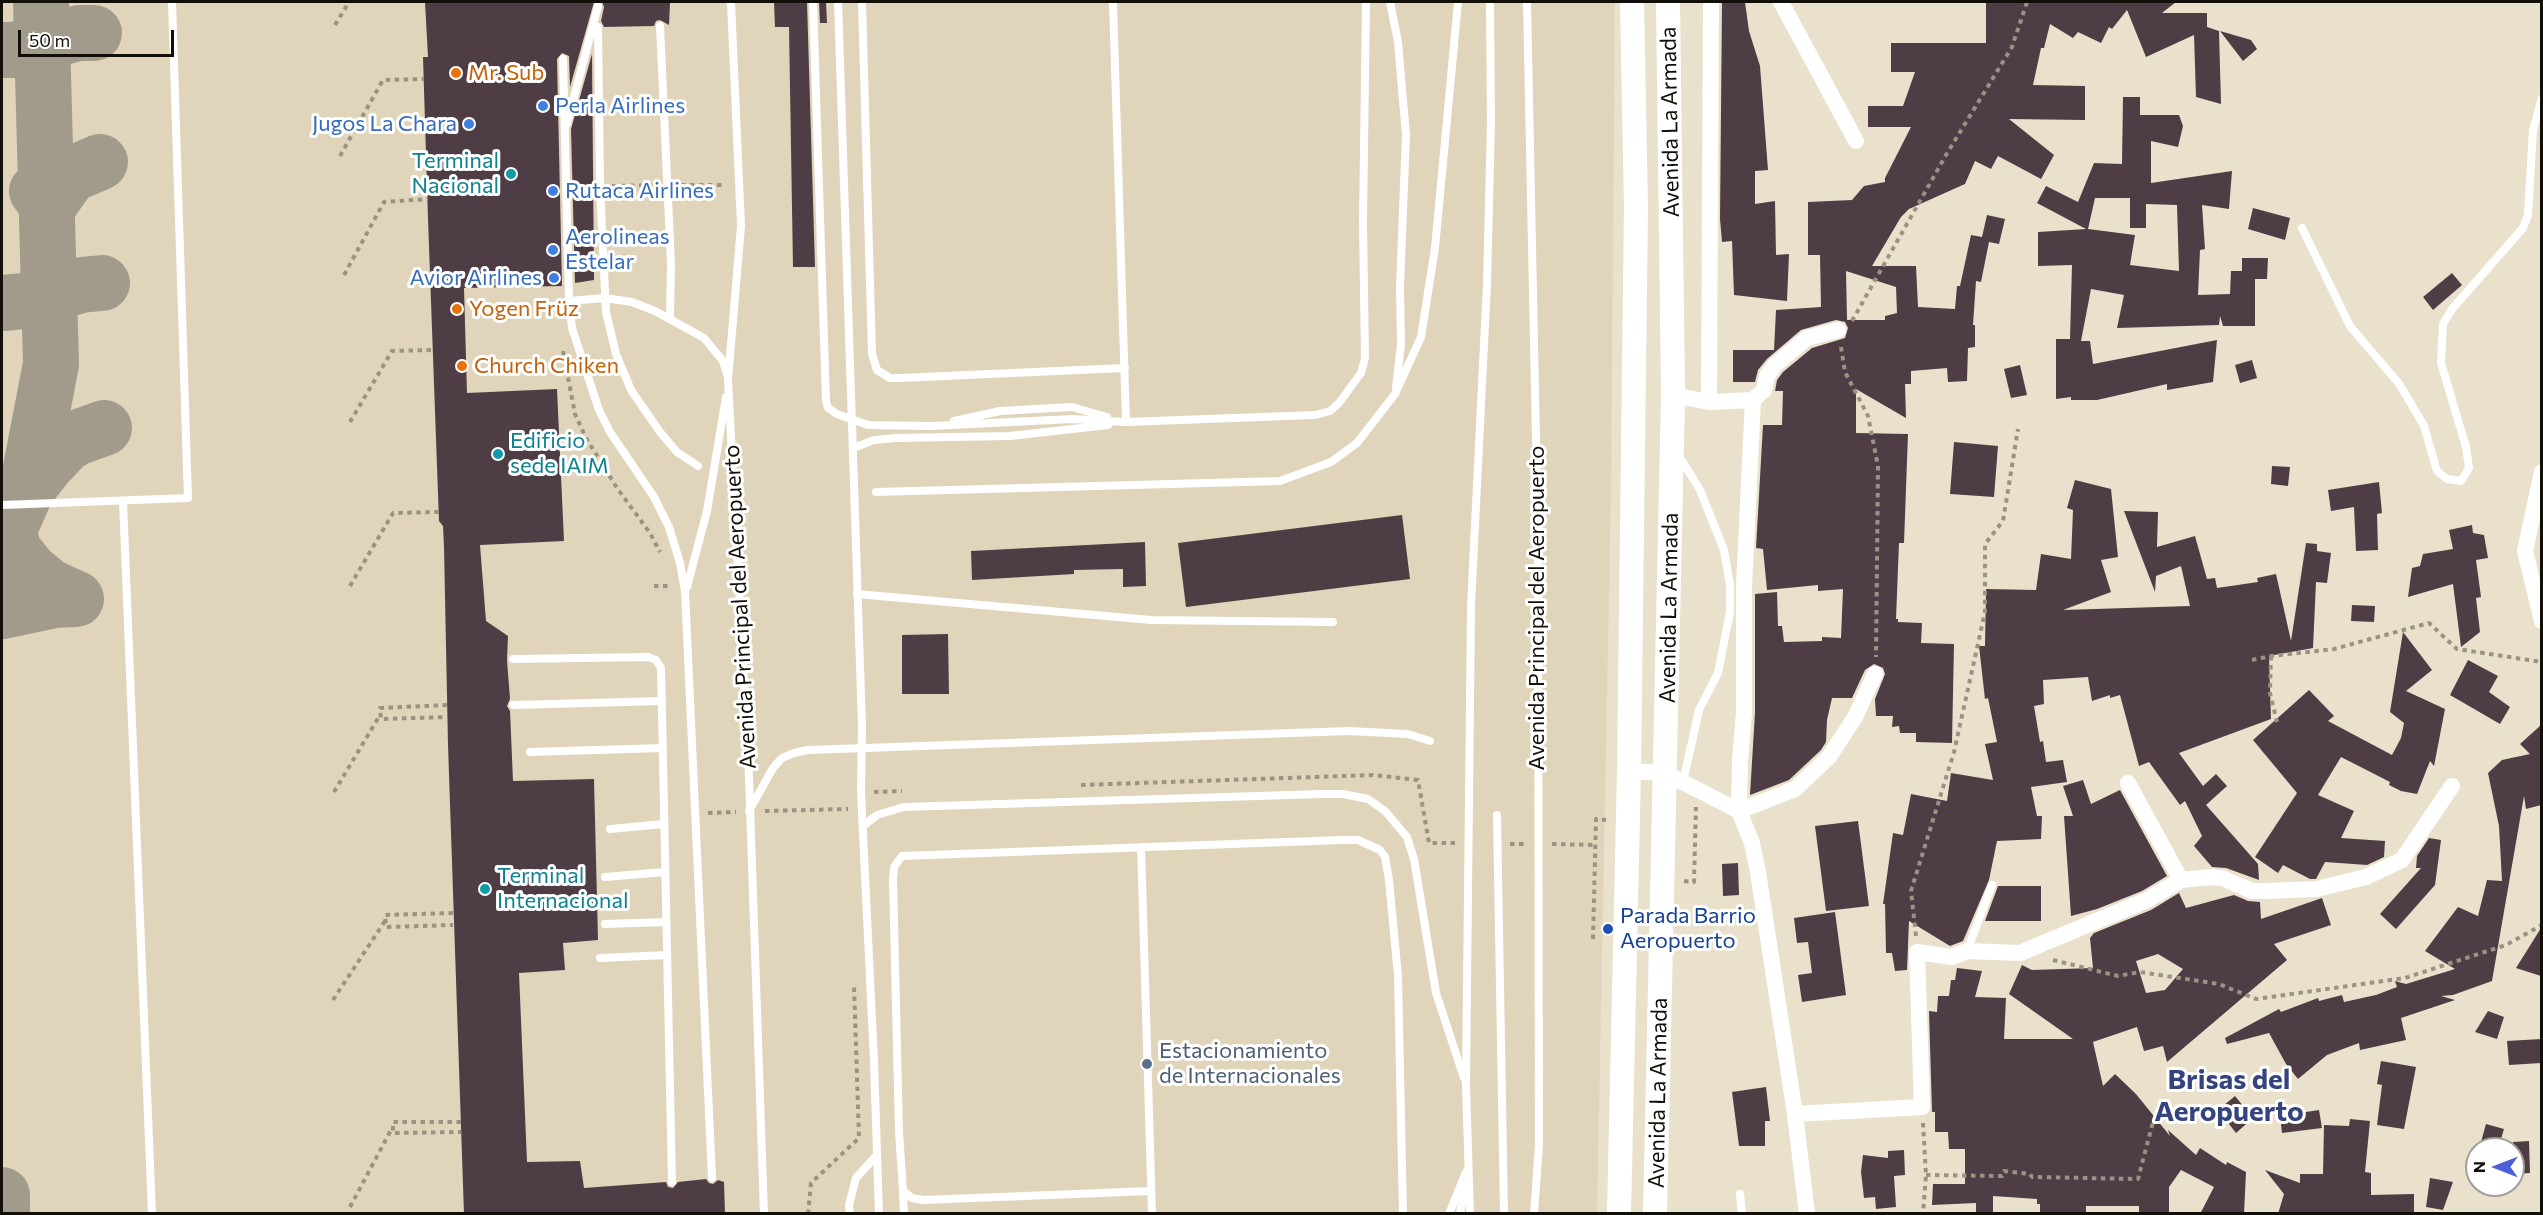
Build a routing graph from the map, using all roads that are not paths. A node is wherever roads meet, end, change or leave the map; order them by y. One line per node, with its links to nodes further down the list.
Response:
1 (172, 2): 41 (lane)
2 (731, 2): 29 (lane, Avenida Principal del Aeropuerto)
3 (813, 2): 34 (lane)
4 (838, 2): 34 (lane)
5 (862, 2): 28 (lane)
6 (1113, 2): 28 (lane)
7 (1366, 2): 35 (lane)
8 (1390, 2): 30 (lane)
9 (1458, 2): 30 (lane)
10 (1490, 2): 74 (lane)
11 (1527, 2): 94 (lane, Avenida Principal del Aeropuerto)
12 (1632, 2): 54 (main road, Avenida La Armada)
13 (1668, 2): 31 (main road, Avenida La Armada)
14 (1711, 2): 33 (street)
15 (1781, 2): 22 (street)
16 (598, 6): 21 (lane)
17 (660, 26): 26 (lane)
18 (598, 27): 24 (lane)
19 (562, 59): 21 (lane)
20 (2541, 98): 23 (lane)
21 (564, 136): 25 (lane)
22 (1856, 141)
23 (2302, 228)
24 (605, 298): 25 (lane); 26 (lane); 38 (lane)
25 (569, 301): 43 (lane)
26 (670, 318): 29 (lane)
27 (1838, 330): 32 (street)
28 (1125, 368): 35 (lane)
29 (728, 380): 43 (lane); 58 (lane, Avenida Principal del Aeropuerto)
30 (1395, 394): 40 (lane)
31 (1673, 395): 33 (street); 36 (main road, Avenida La Armada)
32 (1754, 400): 33 (street); 59 (street)
33 (1709, 402)
34 (852, 421): 35 (lane); 37 (lane)
35 (1126, 422): 37 (lane)
36 (1673, 445): 55 (main road, Avenida La Armada); 55 (lane)
37 (852, 451): 44 (lane)
38 (698, 466)
39 (2541, 472): 45 (street)
40 (876, 492)
41 (123, 501): 42 (lane); 83 (lane)
42 (2, 506)
43 (685, 591): 78 (lane)
44 (857, 594): 46 (lane); 62 (lane)
45 (2541, 621)
46 (1333, 622)
47 (513, 659): 49 (lane)
48 (1875, 674): 59 (street)
49 (662, 701): 50 (lane); 52 (lane)
50 (513, 705)
51 (1430, 741): 58 (lane)
52 (663, 748): 53 (lane); 61 (lane)
53 (530, 752)
54 (1629, 771): 55 (street); 95 (main road, Avenida La Armada)
55 (1682, 782): 59 (street); 96 (main road, Avenida La Armada)
56 (2128, 783): 67 (street)
57 (2452, 786): 67 (street)
58 (749, 811): 84 (lane, Avenida Principal del Aeropuerto)
59 (1739, 811): 75 (street)
60 (1497, 815): 93 (lane)
61 (664, 824): 63 (lane); 65 (lane)
62 (862, 826): 74 (lane); 76 (lane)
63 (610, 829)
64 (1141, 847): 80 (lane); 81 (lane); 89 (lane)
65 (665, 872): 66 (lane); 69 (lane)
66 (605, 877)
67 (2181, 880): 71 (street)
68 (1992, 885): 71 (lane)
69 (666, 922): 70 (lane); 72 (lane)
70 (605, 924)
71 (1967, 951): 75 (street)
72 (667, 955): 73 (lane); 79 (lane)
73 (600, 958)
74 (1466, 1084): 77 (lane)
75 (1795, 1114): 98 (street)
76 (876, 1155): 85 (lane); 86 (lane)
77 (1467, 1169): 90 (lane); 91 (lane); 92 (lane)
78 (712, 1178)
79 (672, 1182)
80 (903, 1191): 81 (lane); 87 (lane)
81 (1151, 1191): 88 (lane)
82 (1740, 1194): 97 (lane)
83 (152, 1214)
84 (764, 1214)
85 (850, 1214)
86 (879, 1214)
87 (904, 1214)
88 (1152, 1214)
89 (1403, 1214)
90 (1449, 1214)
91 (1462, 1214)
92 (1471, 1214)
93 (1504, 1214)
94 (1534, 1214)
95 (1619, 1214)
96 (1655, 1214)
97 (1742, 1214)
98 (1807, 1214)

